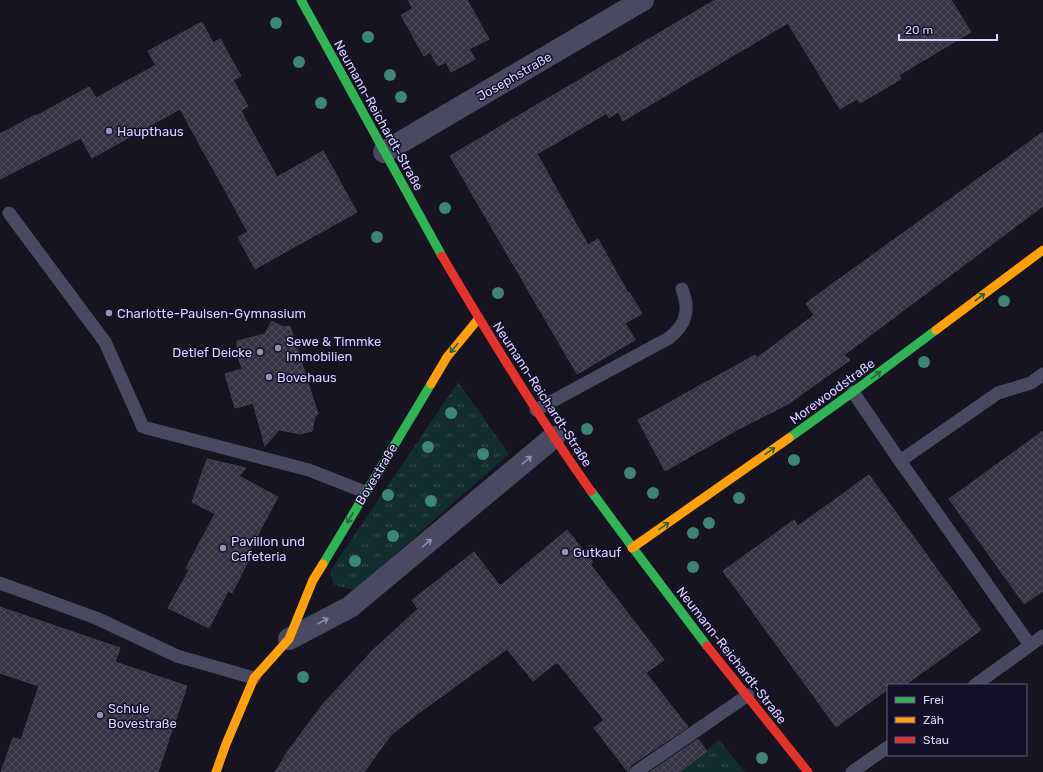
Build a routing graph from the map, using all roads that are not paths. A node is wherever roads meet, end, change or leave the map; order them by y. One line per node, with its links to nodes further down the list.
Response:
1 (301, 0): 3 (street, Neumann-Reichardt-Straße)
2 (643, 0): 3 (street, Josephstraße)
3 (384, 152): 7 (street, Neumann-Reichardt-Straße)
4 (9, 213): 13 (lane)
5 (1043, 250): 9 (street, Morewoodstraße, one-way to 5)
6 (682, 289): 10 (lane)
7 (479, 318): 10 (street, Neumann-Reichardt-Straße); 13 (street, Bovestraße, one-way to 13)
8 (1043, 374): 12 (lane)
9 (853, 392): 12 (lane); 14 (street, Morewoodstraße, one-way to 9)
10 (536, 410): 11 (street, Neumann-Reichardt-Straße)
11 (554, 437): 14 (street, Neumann-Reichardt-Straße); 17 (street, Bovestraße, one-way to 11)
12 (900, 461): 18 (lane)
13 (365, 492): 17 (street, Bovestraße, one-way to 17)
14 (632, 548): 21 (street, Neumann-Reichardt-Straße)
15 (0, 583): 19 (lane)
16 (1043, 636): 18 (lane)
17 (289, 639): 19 (street, Bovestraße)
18 (1030, 645): 20 (lane)
19 (254, 678): 23 (street, Bovestraße)
20 (976, 684)
21 (748, 695): 24 (lane); 25 (street, Neumann-Reichardt-Straße)
22 (887, 748): 26 (lane)
23 (216, 772)
24 (636, 772)
25 (808, 772)
26 (852, 772)

